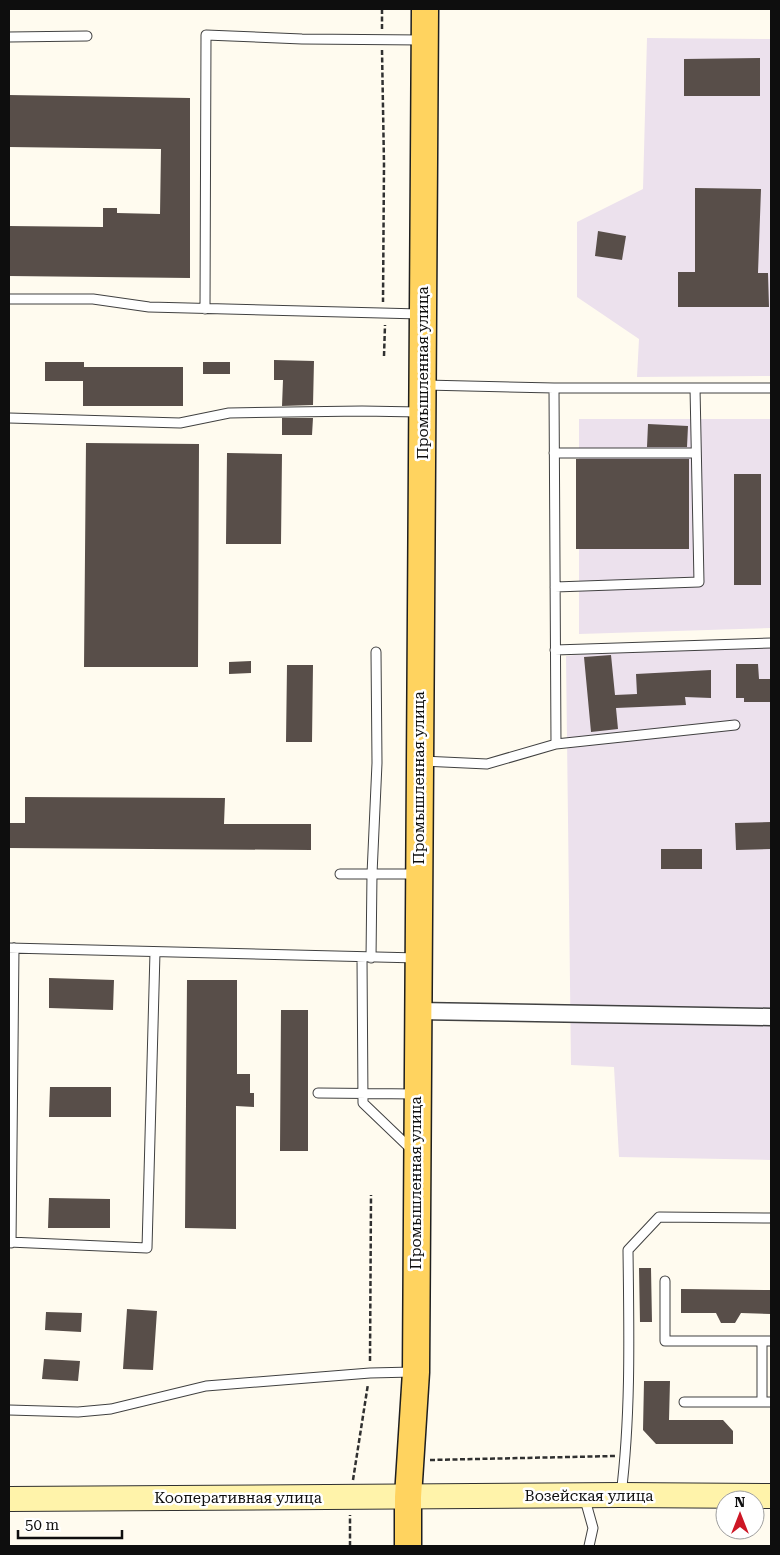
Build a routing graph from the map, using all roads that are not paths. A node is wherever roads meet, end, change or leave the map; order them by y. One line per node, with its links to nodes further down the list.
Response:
1 (425, 9): 4 (main road, Промышленная улица)
2 (87, 36): 3 (lane)
3 (9, 37)
4 (425, 40): 6 (lane); 7 (main road, Промышленная улица)
5 (9, 299): 6 (lane)
6 (205, 309): 7 (lane)
7 (423, 314): 8 (main road, Промышленная улица)
8 (422, 385): 9 (lane); 12 (main road, Промышленная улица)
9 (554, 388): 10 (lane); 14 (lane)
10 (695, 388): 11 (lane); 15 (lane)
11 (771, 388)
12 (422, 412): 13 (lane); 22 (main road, Промышленная улица)
13 (9, 418)
14 (554, 453): 15 (lane); 16 (lane)
15 (696, 453): 16 (lane)
16 (555, 587): 18 (lane)
17 (771, 644): 18 (lane)
18 (555, 650): 21 (lane)
19 (376, 652): 24 (lane)
20 (735, 725): 21 (lane)
21 (556, 744): 22 (lane)
22 (420, 760): 25 (main road, Промышленная улица)
23 (340, 874): 24 (lane)
24 (372, 874): 25 (lane); 28 (lane)
25 (418, 874): 29 (main road, Промышленная улица)
26 (12, 948): 27 (lane); 37 (lane)
27 (155, 952): 28 (lane); 37 (lane)
28 (367, 957): 29 (lane); 33 (lane)
29 (418, 958): 30 (main road, Промышленная улица)
30 (417, 1011): 31 (street); 34 (main road, Промышленная улица)
31 (771, 1017)
32 (318, 1093): 33 (lane)
33 (364, 1094): 34 (lane); 35 (lane)
34 (417, 1094): 35 (main road, Промышленная улица)
35 (416, 1154): 40 (main road, Промышленная улица)
36 (771, 1218): 44 (lane)
37 (10, 1242)
38 (665, 1281): 39 (lane)
39 (767, 1341): 42 (lane)
40 (416, 1372): 43 (lane); 47 (main road, Промышленная улица)
41 (684, 1402): 42 (lane)
42 (767, 1402)
43 (9, 1410)
44 (621, 1495): 45 (street, Возейская улица); 46 (street, Возейская улица)
45 (584, 1496): 47 (street, Возейская улица); 50 (lane)
46 (771, 1496)
47 (408, 1497): 48 (street, Кооперативная улица); 49 (main road, Промышленная улица)
48 (9, 1499)
49 (408, 1546)
50 (589, 1546)

